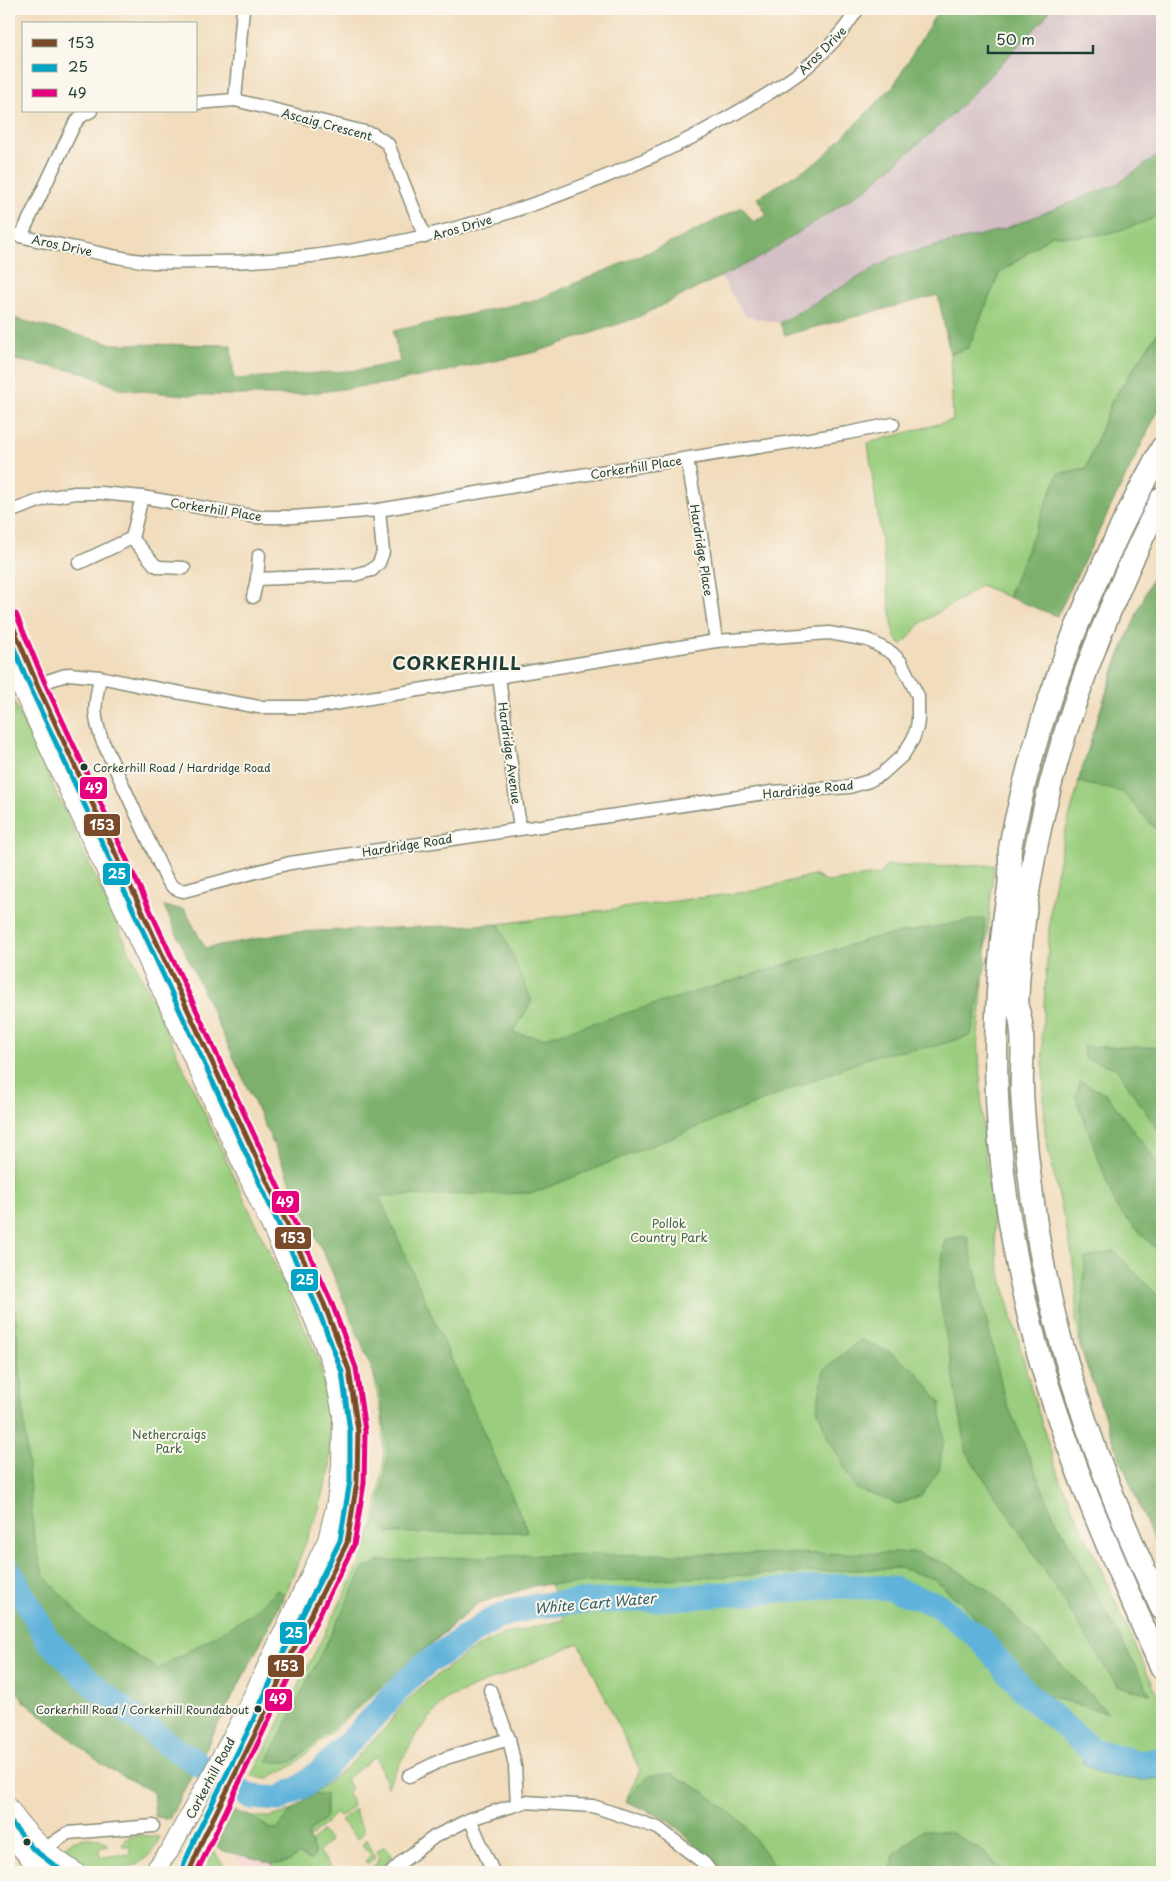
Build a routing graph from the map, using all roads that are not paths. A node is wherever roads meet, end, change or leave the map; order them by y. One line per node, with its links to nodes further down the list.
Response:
1 (243, 9): 3 (street)
2 (858, 9): 8 (street, Aros Drive)
3 (235, 100): 4 (street, Ascaig Crescent); 8 (street, Ascaig Crescent)
4 (198, 103)
5 (89, 112): 7 (street)
6 (9, 233): 7 (street, Aros Drive)
7 (21, 236): 8 (street, Aros Drive)
8 (425, 237)
9 (893, 424): 11 (street, Corkerhill Place)
10 (1162, 448): 30 (highway)
11 (686, 459): 14 (street, Corkerhill Place); 23 (street, Hardridge Place)
12 (142, 497): 14 (street, Corkerhill Place); 15 (street, Corkerhill Place); 16 (street)
13 (1162, 498): 29 (highway)
14 (379, 510): 20 (street)
15 (9, 512)
16 (132, 538): 18 (street); 19 (street)
17 (259, 555): 20 (street)
18 (79, 563)
19 (184, 568)
20 (257, 579): 21 (street)
21 (253, 597)
22 (9, 617): 27 (street, Corkerhill Road)
23 (716, 641): 26 (street, Hardridge Road); 28 (street, Hardridge Road)
24 (9, 656): 27 (street, Corkerhill Road)
25 (100, 677): 26 (street, Hardridge Road); 27 (street, Hardridge Road); 28 (street, Hardridge Road)
26 (499, 678): 28 (street, Hardridge Avenue)
27 (30, 687): 34 (street, Corkerhill Road); 35 (street, Corkerhill Road)
28 (520, 828)
29 (1162, 1609)
30 (1162, 1668)
31 (490, 1690): 32 (street)
32 (509, 1739): 33 (street); 36 (street)
33 (409, 1776)
34 (209, 1779): 35 (street); 44 (street, Corkerhill Road)
35 (228, 1789): 45 (street, Corkerhill Road)
36 (517, 1804): 38 (street); 48 (street)
37 (9, 1807): 41 (street)
38 (470, 1819): 46 (street); 47 (street)
39 (153, 1826): 41 (street)
40 (9, 1835): 42 (street)
41 (46, 1851): 42 (street); 43 (street)
42 (37, 1868)
43 (76, 1872)
44 (153, 1872)
45 (189, 1872)
46 (392, 1872)
47 (493, 1872)
48 (711, 1872)

